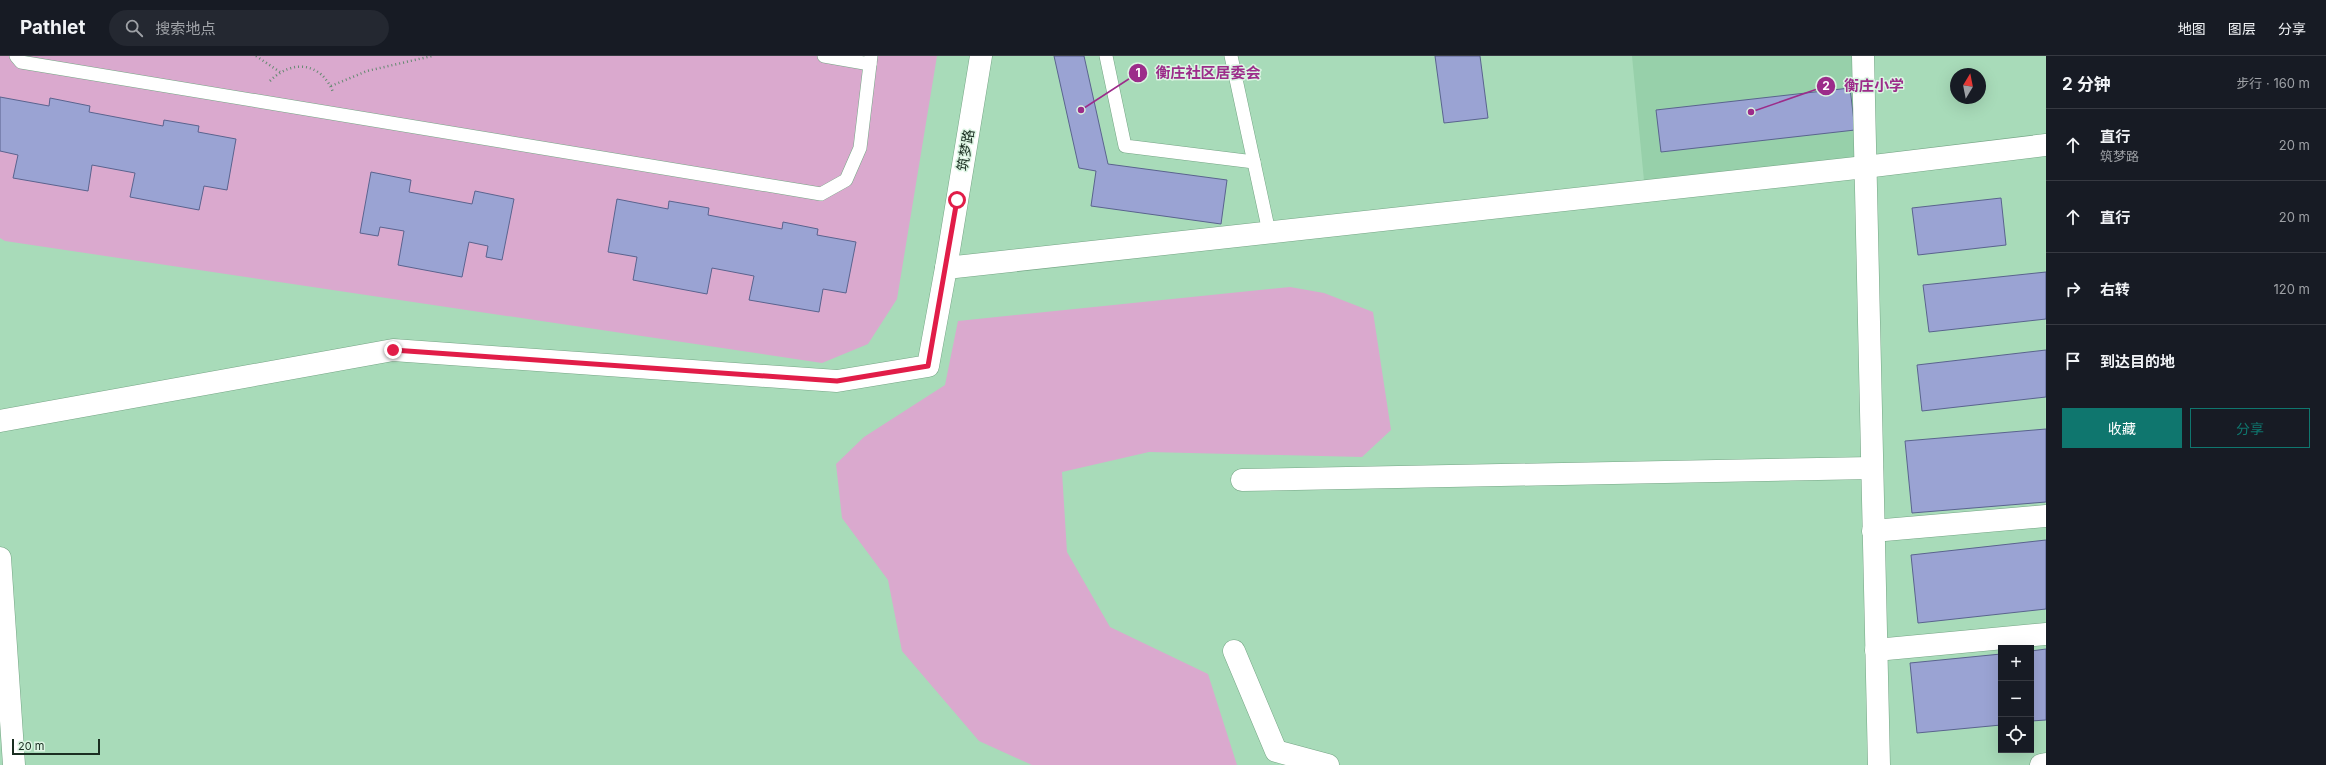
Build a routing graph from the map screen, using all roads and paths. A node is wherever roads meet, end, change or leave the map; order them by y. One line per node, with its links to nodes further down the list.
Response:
1 (16, 56): 12 (lane)
2 (256, 56): 10 (path)
3 (432, 56): 11 (path)
4 (824, 56): 9 (lane)
5 (981, 56): 18 (street, 筑梦路)
6 (1106, 56): 15 (lane)
7 (1231, 56): 15 (lane)
8 (1863, 56): 16 (street)
9 (870, 60): 13 (lane)
10 (280, 72): 11 (path); 12 (path)
11 (331, 86): 13 (path)
12 (262, 102): 13 (lane)
13 (338, 115)
14 (2046, 145): 16 (street)
15 (1254, 162): 17 (lane)
16 (1865, 167): 17 (street); 20 (street)
17 (1269, 232): 18 (street)
18 (946, 268): 19 (street, 筑梦路)
19 (0, 421)
20 (1872, 468): 21 (street); 23 (street)
21 (1242, 480)
22 (2046, 516): 23 (street)
23 (1873, 531): 26 (street)
24 (0, 558): 29 (street)
25 (2046, 634): 26 (street)
26 (1876, 650): 31 (street)
27 (1234, 651): 30 (street)
28 (2046, 764): 32 (street)
29 (14, 765)
30 (1328, 765)
31 (1880, 765)
32 (2041, 765)

